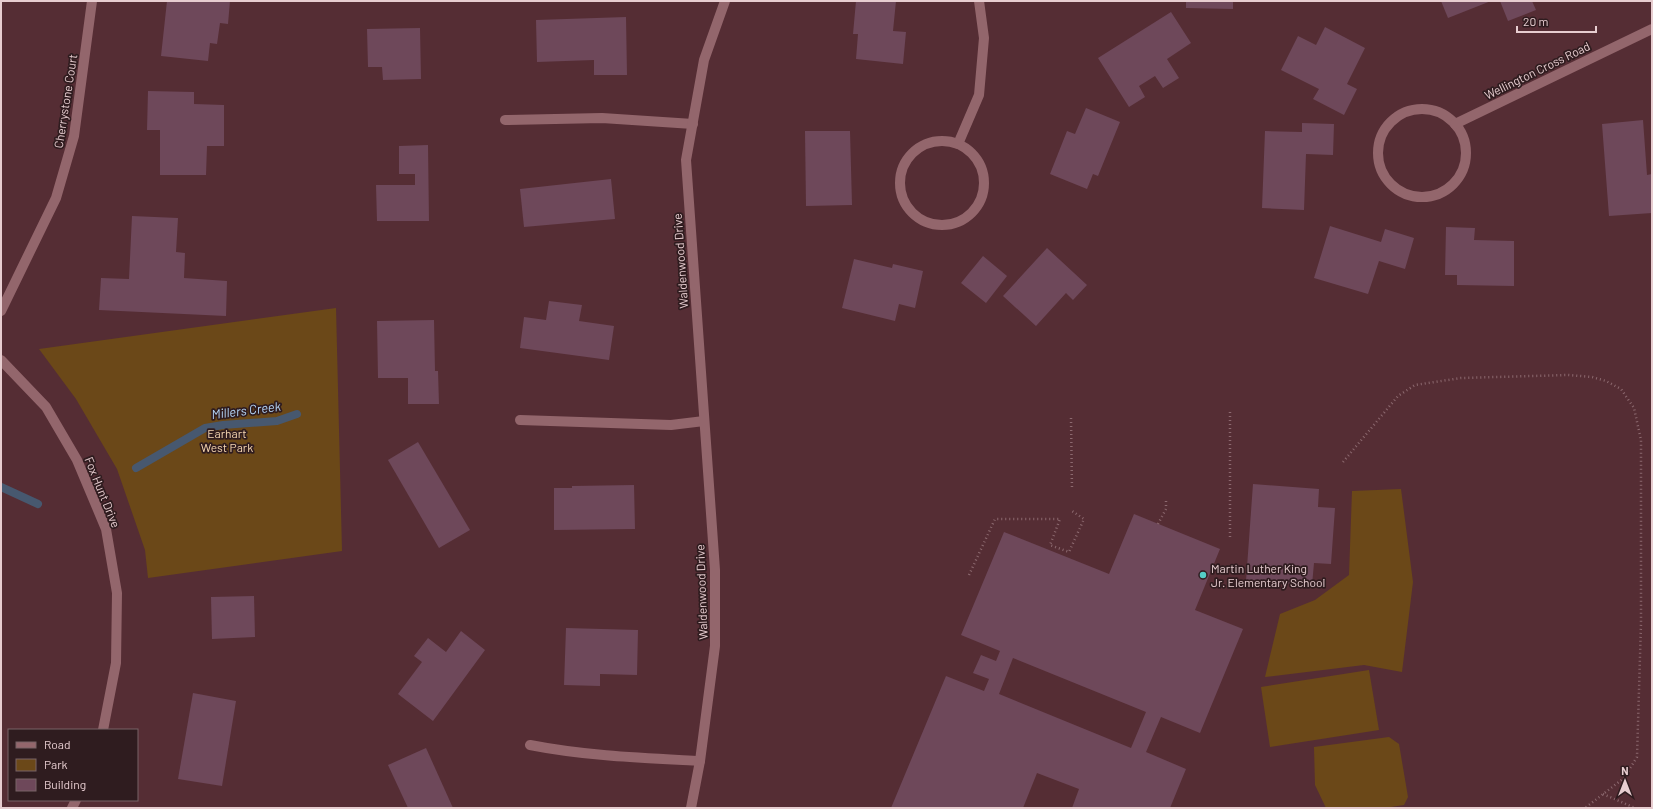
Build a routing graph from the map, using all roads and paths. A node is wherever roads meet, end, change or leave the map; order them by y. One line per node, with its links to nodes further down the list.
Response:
1 (92, 1): 9 (street, Cherrystone Court)
2 (725, 1): 6 (street, Waldenwood Drive)
3 (979, 1): 8 (street)
4 (1652, 29): 7 (street, Wellington Cross Road)
5 (505, 120): 6 (street)
6 (693, 124): 14 (street, Waldenwood Drive)
7 (1455, 124): 7 (street)
8 (958, 144): 8 (street)
9 (1, 311)
10 (1, 360): 22 (street, Fox Hunt Drive)
11 (1230, 412): 20 (path)
12 (1071, 418): 16 (path)
13 (520, 420): 14 (street)
14 (704, 421): 24 (street, Waldenwood Drive)
15 (1343, 462): 25 (path)
16 (1072, 490)
17 (1166, 500): 19 (path)
18 (1072, 511): 21 (path)
19 (1158, 524)
20 (1230, 540)
21 (969, 575)
22 (103, 729)
23 (530, 745): 24 (street)
24 (700, 761): 26 (street, Waldenwood Drive)
25 (1603, 794): 27 (path); 28 (path)
26 (691, 808)
27 (1585, 808)
28 (1635, 808)

